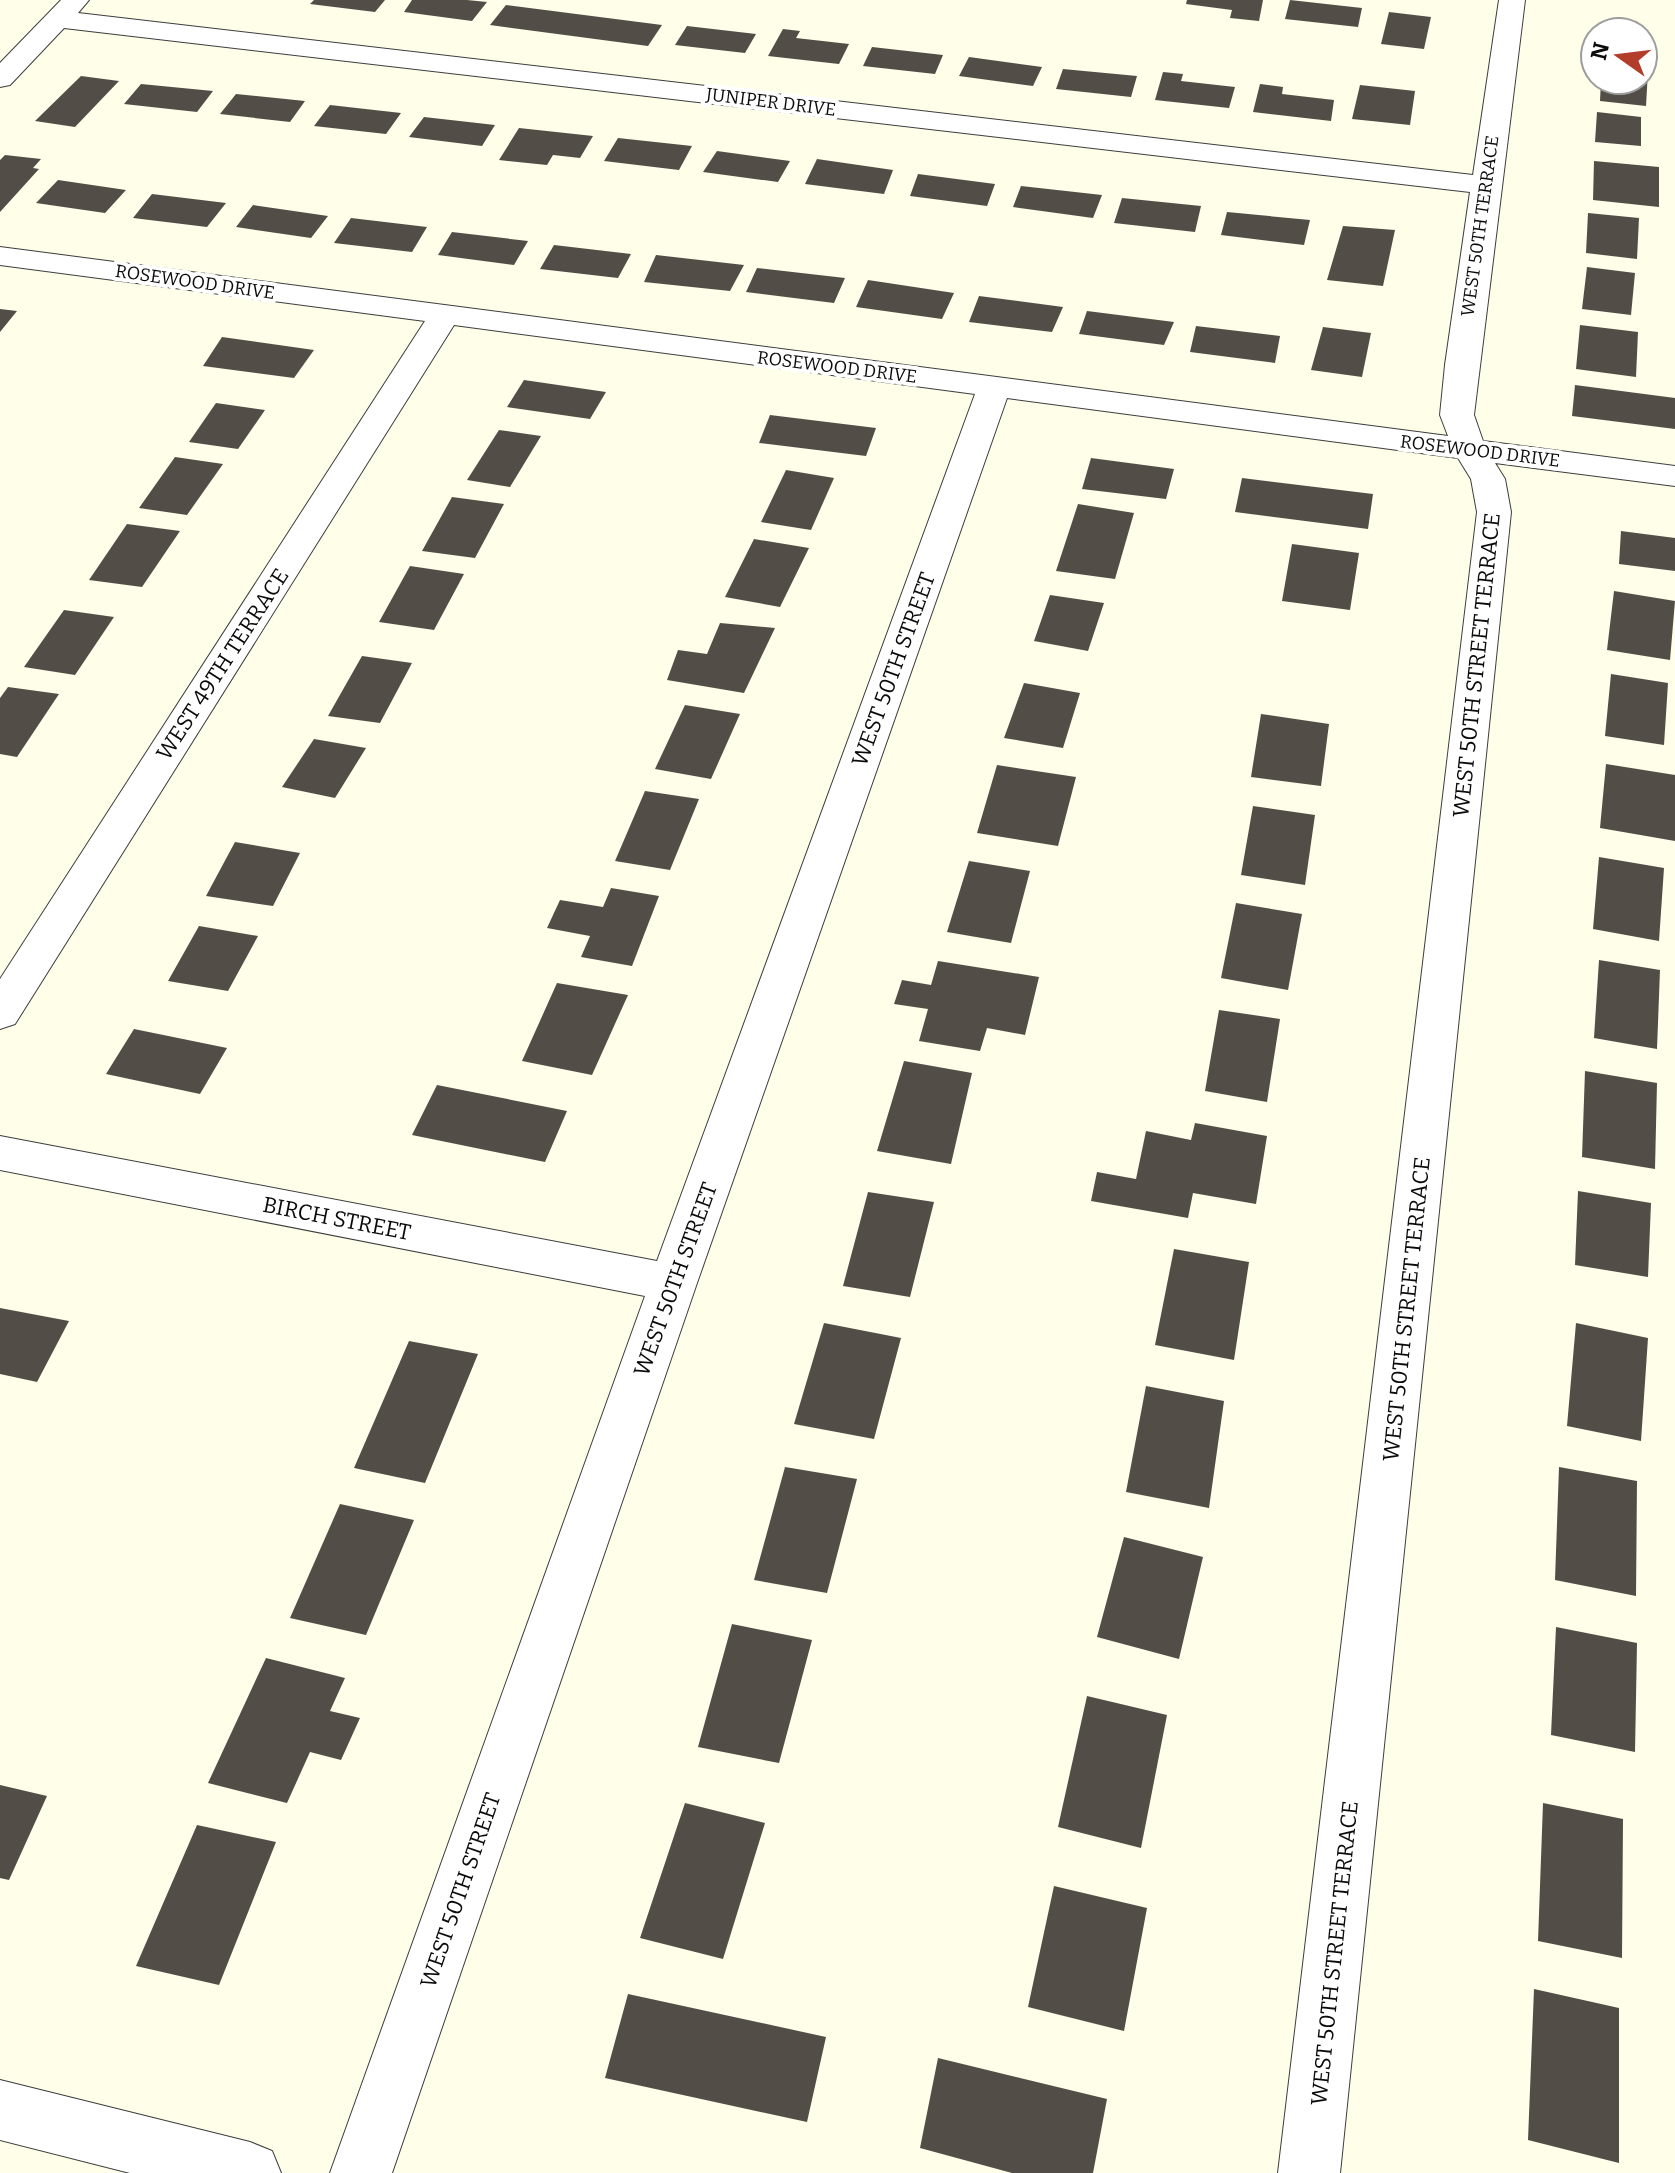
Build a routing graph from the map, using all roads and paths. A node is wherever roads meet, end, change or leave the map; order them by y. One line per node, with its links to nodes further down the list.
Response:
1 (1512, 0): 4 (street, WEST 50TH TERRACE)
2 (66, 9): 3 (street); 4 (street, JUNIPER DRIVE)
3 (0, 79)
4 (1485, 185): 8 (street, WEST 50TH TERRACE)
5 (0, 256): 6 (street, ROSEWOOD DRIVE)
6 (444, 316): 7 (street, ROSEWOOD DRIVE); 10 (street, WEST 49TH TERRACE)
7 (994, 387): 8 (street, ROSEWOOD DRIVE); 12 (street, WEST 50TH STREET)
8 (1470, 450): 9 (street, ROSEWOOD DRIVE); 16 (street, WEST 50TH STREET TERRACE)
9 (1675, 476)
10 (0, 1013)
11 (0, 1153): 12 (street, BIRCH STREET)
12 (673, 1283): 15 (street, WEST 50TH STREET)
13 (0, 2110): 14 (street)
14 (250, 2173)
15 (361, 2173)
16 (1309, 2173)

